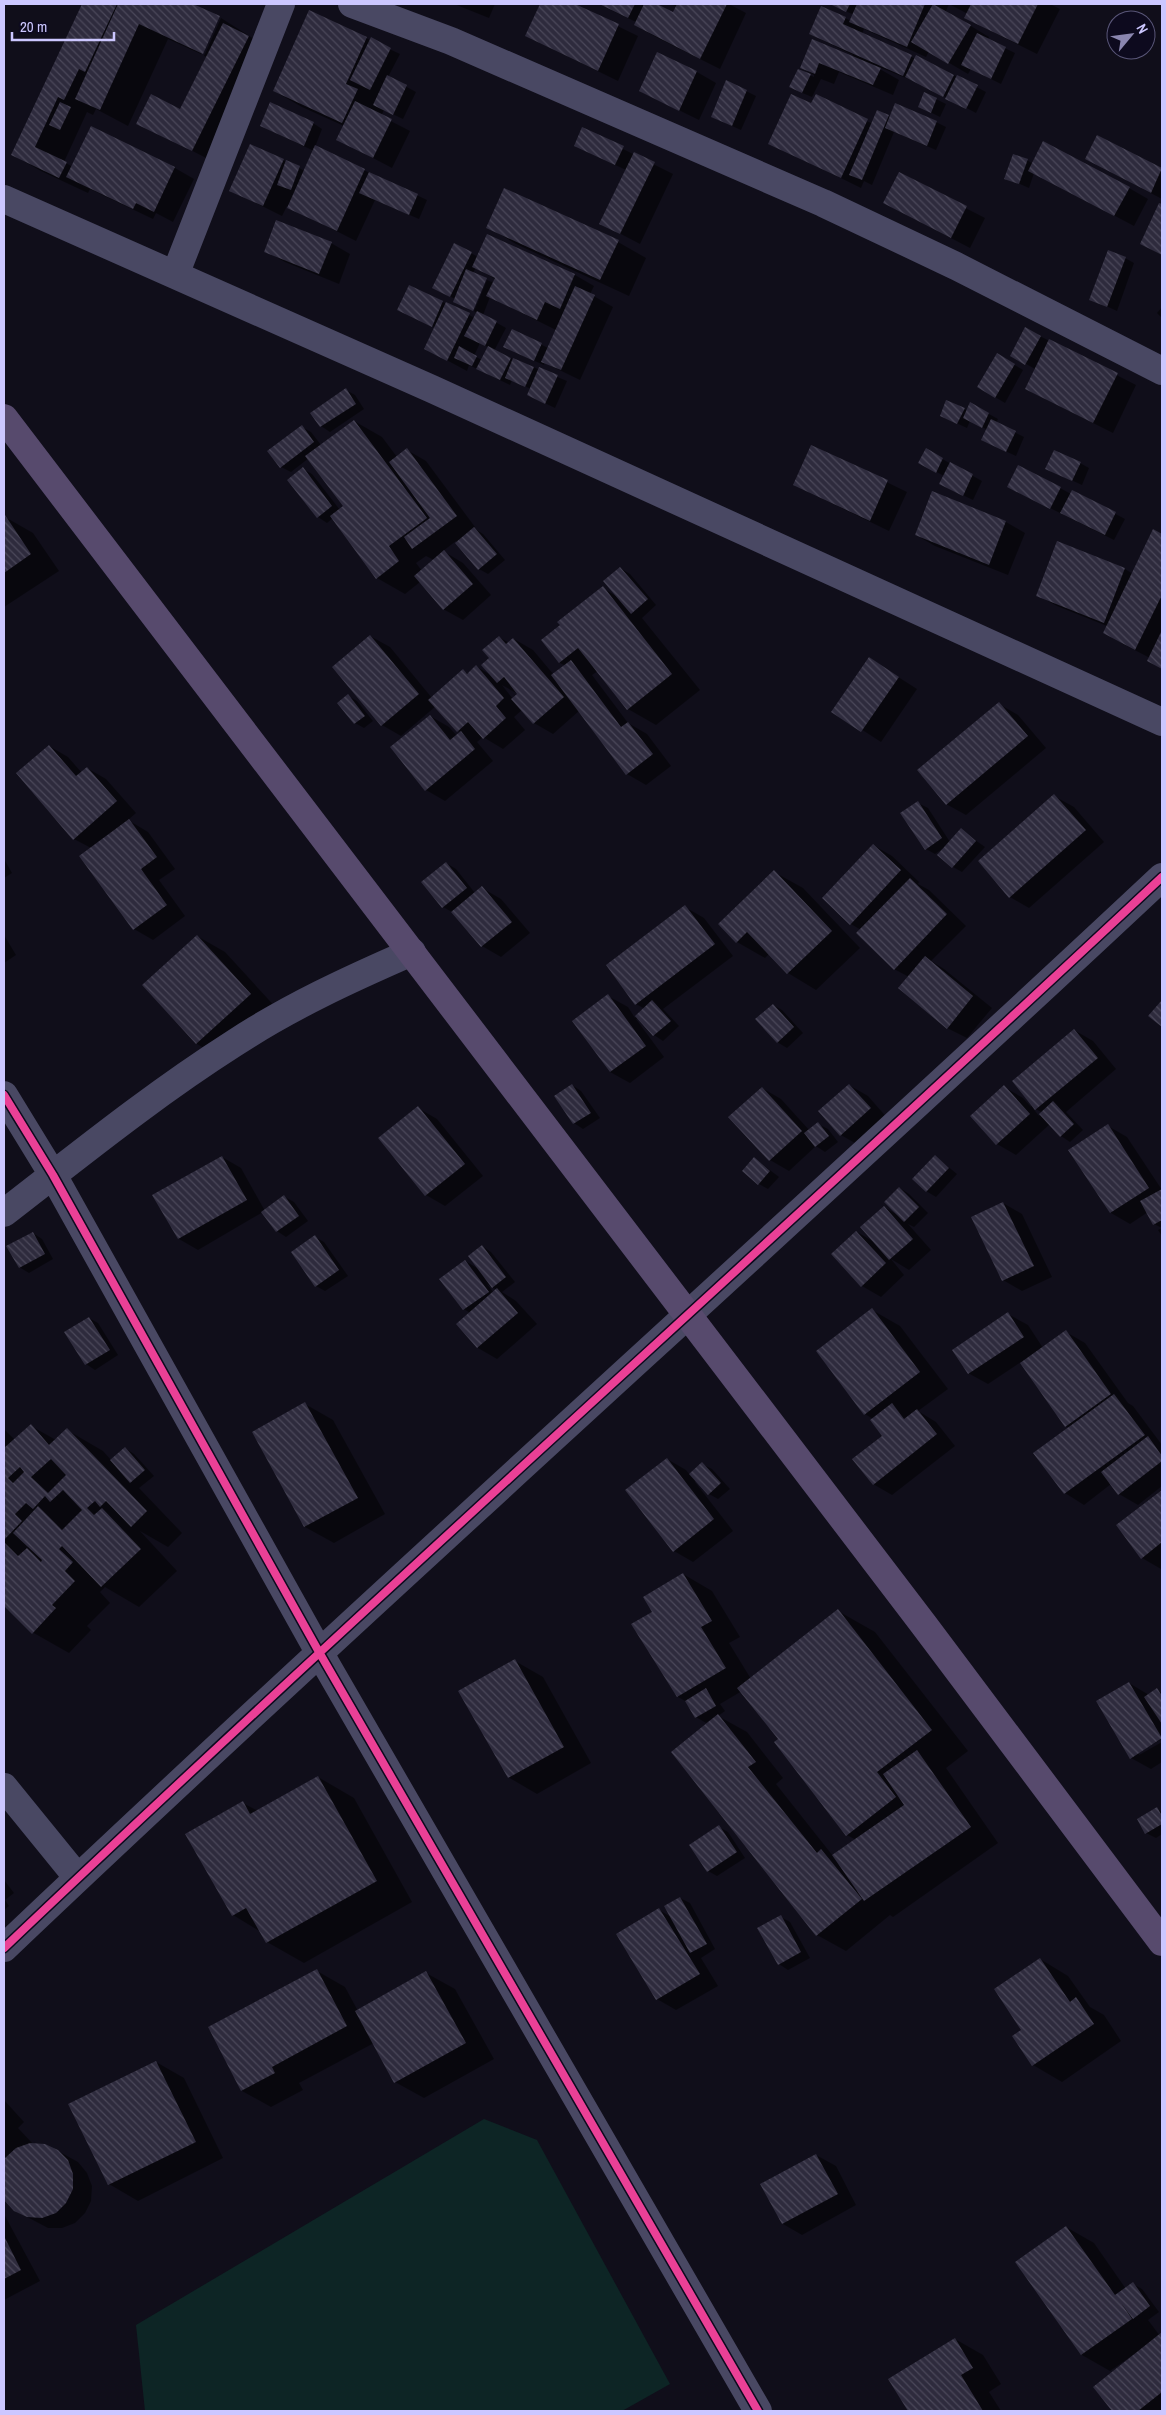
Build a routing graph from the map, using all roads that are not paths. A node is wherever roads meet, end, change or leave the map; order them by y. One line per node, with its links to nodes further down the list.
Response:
1 (281, 4): 4 (street)
2 (352, 4): 5 (street)
3 (4, 199): 4 (street)
4 (175, 275): 7 (street)
5 (1162, 371)
6 (4, 418): 9 (main road)
7 (1162, 722)
8 (1162, 877): 13 (street)
9 (412, 952): 11 (street); 13 (main road)
10 (4, 1095): 11 (street)
11 (53, 1175): 12 (street); 14 (street)
12 (4, 1213)
13 (688, 1316): 14 (street); 17 (main road)
14 (319, 1652): 16 (street); 19 (street)
15 (4, 1787): 16 (street)
16 (78, 1878): 18 (street)
17 (1162, 1942)
18 (4, 1948)
19 (758, 2411)

